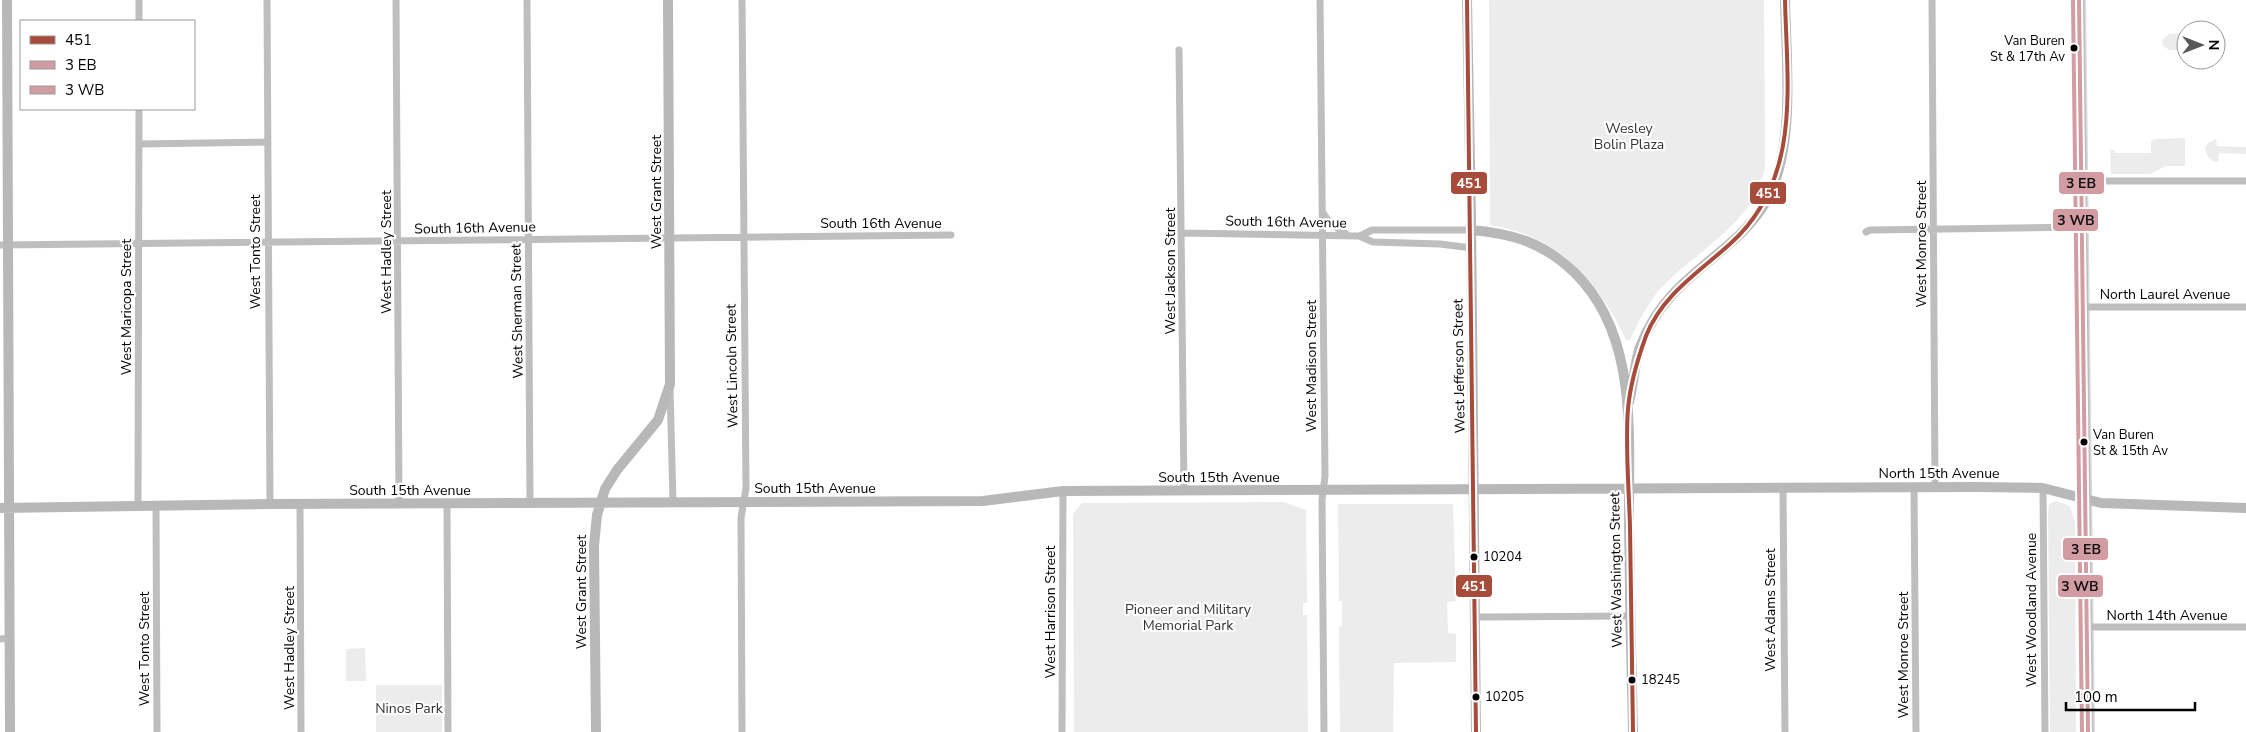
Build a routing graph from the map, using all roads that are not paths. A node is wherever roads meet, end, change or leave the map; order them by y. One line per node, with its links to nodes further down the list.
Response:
1 (6, 0): 35 (main road)
2 (139, 0): 13 (street)
3 (267, 0): 16 (street, West Tonto Street)
4 (396, 0): 34 (street, West Hadley Street)
5 (527, 0): 31 (street, West Sherman Street)
6 (668, 0): 30 (main road, West Grant Street)
7 (742, 0): 27 (street, West Lincoln Street)
8 (1320, 0): 20 (street, West Madison Street)
9 (1467, 0): 23 (main road, West Jefferson Street)
10 (1785, 0): 41 (main road, West Washington Street)
11 (1932, 0): 22 (street, West Monroe Street)
12 (2079, 0): 18 (main road)
13 (139, 20)
14 (1179, 50): 25 (street, West Jackson Street)
15 (139, 110): 17 (street, West Maricopa Street)
16 (268, 142): 17 (street); 33 (street, West Tonto Street)
17 (139, 144): 32 (street, West Maricopa Street)
18 (2082, 181): 19 (street); 21 (main road)
19 (2246, 181)
20 (1323, 213): 26 (street, West Madison Street); 29 (street, South 16th Avenue)
21 (2082, 227): 22 (street); 37 (main road)
22 (1934, 229): 24 (street); 43 (street, West Monroe Street)
23 (1471, 230): 29 (street, South 16th Avenue); 36 (main road, West Jefferson Street); 41 (main road, West Washington Street)
24 (1866, 232)
25 (1182, 234): 26 (street, South 16th Avenue); 49 (street, West Jackson Street)
26 (1323, 235): 29 (street, South 16th Avenue); 50 (street, West Madison Street)
27 (743, 236): 28 (street, South 16th Avenue); 30 (street, South 16th Avenue); 52 (street, West Lincoln Street)
28 (951, 236)
29 (1360, 236): 36 (street, South 16th Avenue)
30 (670, 237): 31 (street, South 16th Avenue); 40 (main road, West Grant Street)
31 (528, 239): 34 (street, South 16th Avenue); 55 (street, West Sherman Street)
32 (139, 242): 33 (street, South 16th Avenue); 35 (street, South 16th Avenue); 60 (street, West Maricopa Street)
33 (268, 242): 34 (street, South 16th Avenue); 57 (street, West Tonto Street)
34 (399, 242): 59 (street, West Hadley Street)
35 (4, 244): 39 (main road)
36 (1472, 248): 47 (main road, West Jefferson Street)
37 (2084, 307): 38 (street, North Laurel Avenue); 51 (main road)
38 (2246, 307)
39 (4, 343): 62 (main road)
40 (670, 384): 53 (street, West Grant Street); 56 (main road, West Grant Street)
41 (1628, 408): 44 (main road, West Washington Street)
42 (1914, 487): 43 (main road, North 15th Avenue); 45 (main road, North 15th Avenue); 80 (street, West Monroe Street)
43 (1935, 487): 46 (main road, North 15th Avenue)
44 (1629, 488): 45 (main road, North 15th Avenue); 47 (main road, South 15th Avenue); 64 (main road, West Washington Street)
45 (1783, 488): 79 (street, West Adams Street)
46 (2043, 488): 51 (main road, North 15th Avenue); 81 (street, West Woodland Avenue)
47 (1474, 490): 50 (main road, South 15th Avenue); 65 (main road, West Jefferson Street)
48 (1063, 491): 49 (main road, South 15th Avenue); 52 (main road, South 15th Avenue); 75 (street, West Harrison Street)
49 (1184, 491): 50 (main road, South 15th Avenue)
50 (1323, 491): 76 (street, West Madison Street)
51 (2086, 499): 63 (main road, North 15th Avenue); 67 (main road)
52 (744, 501): 53 (main road, South 15th Avenue); 74 (street, West Lincoln Street)
53 (673, 502): 56 (main road, South 15th Avenue)
54 (447, 503): 55 (main road, South 15th Avenue); 59 (main road, South 15th Avenue); 72 (street)
55 (530, 503): 56 (main road, South 15th Avenue)
56 (600, 503): 73 (main road, West Grant Street)
57 (270, 504): 58 (main road, South 15th Avenue); 61 (main road, South 15th Avenue)
58 (300, 504): 59 (main road, South 15th Avenue); 71 (street, West Hadley Street)
59 (399, 504)
60 (138, 506): 61 (main road, South 15th Avenue); 62 (main road, South 15th Avenue)
61 (156, 506): 70 (street, West Tonto Street)
62 (4, 508): 68 (main road)
63 (2246, 508)
64 (1631, 616): 65 (street); 78 (main road, West Washington Street)
65 (1475, 617): 77 (main road, West Jefferson Street)
66 (2246, 627): 67 (street, North 14th Avenue)
67 (2087, 628): 82 (main road)
68 (5, 638): 69 (main road)
69 (10, 732)
70 (157, 732)
71 (302, 732)
72 (448, 732)
73 (596, 732)
74 (742, 732)
75 (1062, 732)
76 (1324, 732)
77 (1476, 732)
78 (1633, 732)
79 (1785, 732)
80 (1916, 732)
81 (2045, 732)
82 (2088, 732)

